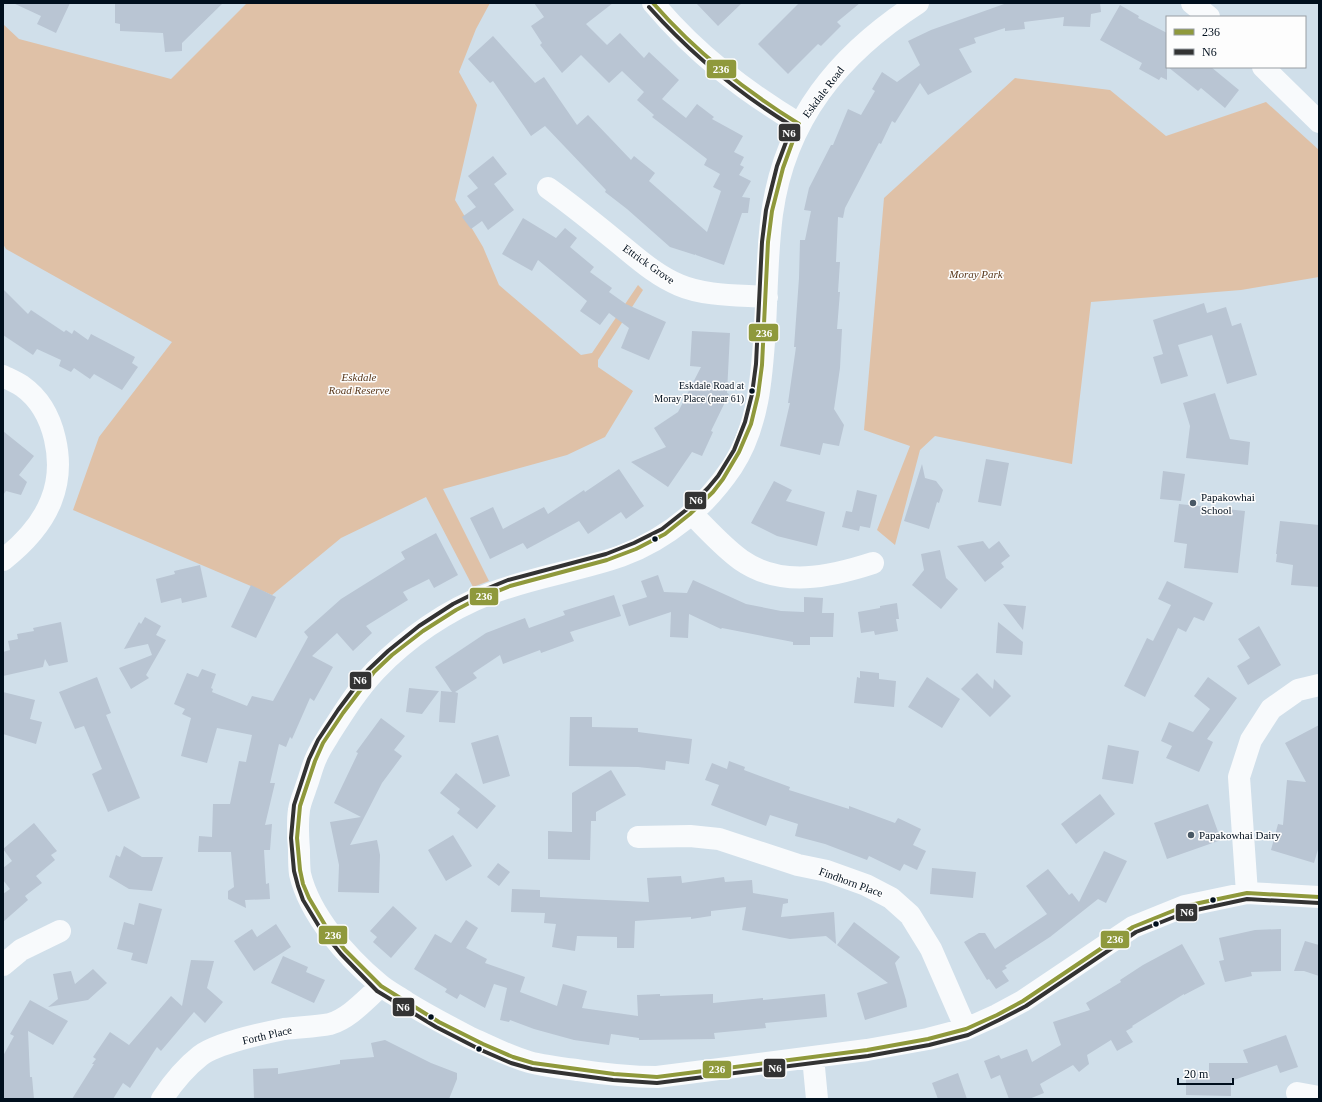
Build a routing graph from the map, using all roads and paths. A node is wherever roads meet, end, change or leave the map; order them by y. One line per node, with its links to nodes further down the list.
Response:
1 (653, 3): 7 (street)
2 (918, 3): 7 (street, Eskdale Road)
3 (1192, 3): 4 (street)
4 (1208, 16)
5 (1264, 68): 6 (street)
6 (1319, 122)
7 (799, 124): 9 (street, Eskdale Road)
8 (548, 188): 9 (street, Ettrick Grove)
9 (767, 297): 11 (street, Eskdale Road)
10 (3, 376): 12 (street)
11 (692, 514): 13 (street); 20 (street, Eskdale Road)
12 (3, 560)
13 (873, 562)
14 (1319, 685): 16 (street)
15 (638, 838): 21 (street, Findhorn Place)
16 (1247, 893): 17 (street, Eskdale Road); 21 (street, Eskdale Road)
17 (1319, 897)
18 (60, 930): 19 (street)
19 (3, 965)
20 (381, 986): 22 (street, Eskdale Road); 25 (street, Forth Place)
21 (966, 1029): 22 (street, Eskdale Road)
22 (813, 1057): 26 (street)
23 (1298, 1093): 24 (street)
24 (1319, 1097)
25 (162, 1099)
26 (816, 1099)

